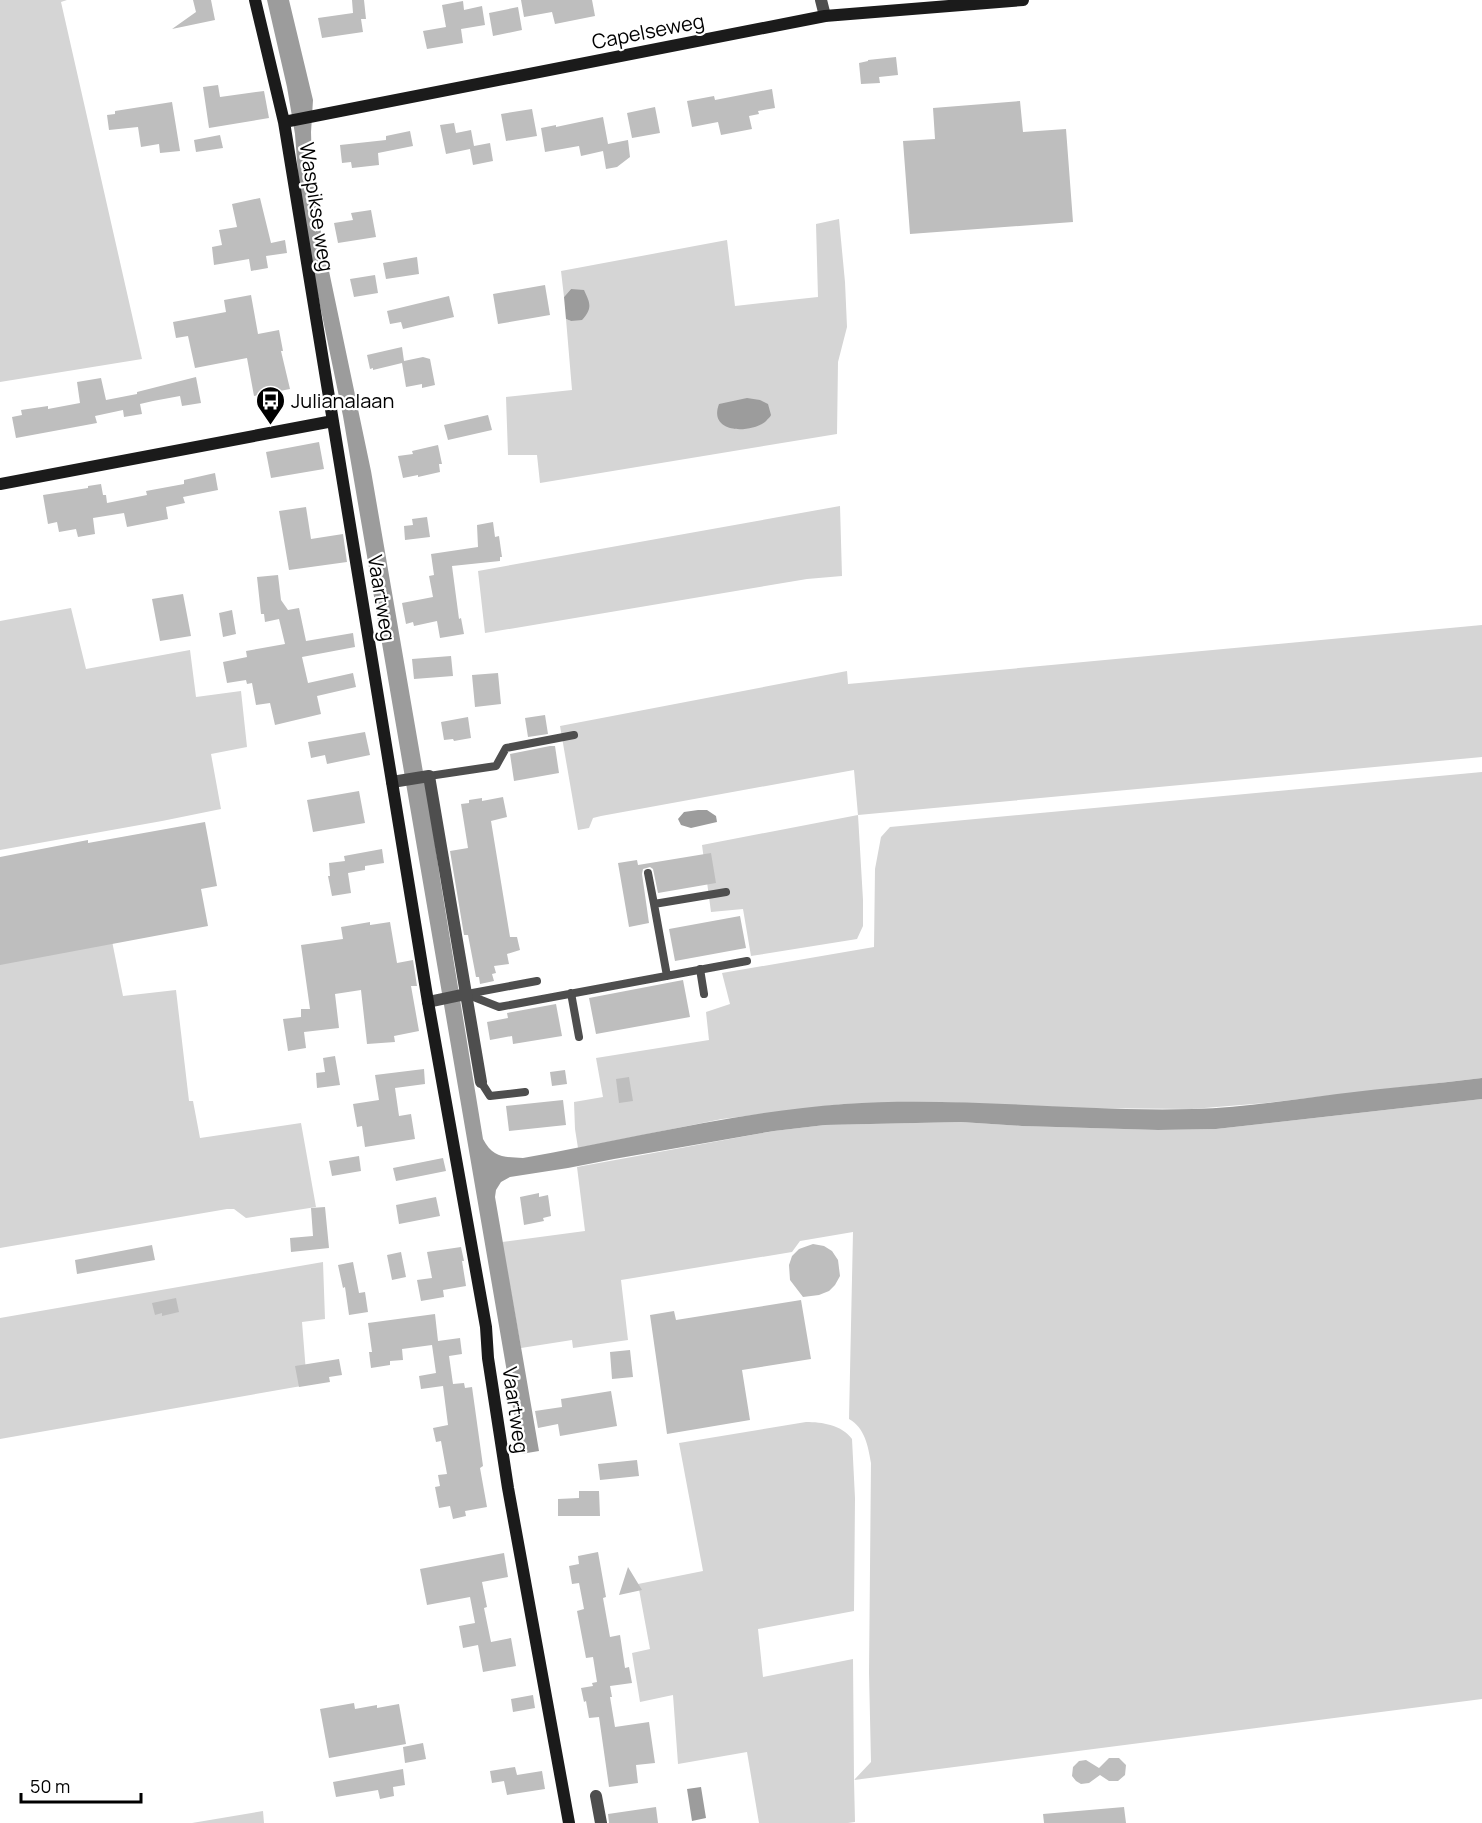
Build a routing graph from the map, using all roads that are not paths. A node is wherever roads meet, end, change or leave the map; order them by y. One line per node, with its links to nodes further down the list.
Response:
1 (255, 0): 5 (street, Waspikse weg)
2 (821, 0): 4 (street)
3 (1023, 0): 4 (street, Capelseweg)
4 (825, 16): 5 (street, Capelseweg)
5 (284, 122): 6 (street, Waspikse weg)
6 (333, 421): 7 (street); 10 (street, Vaartweg)
7 (0, 484)
8 (574, 735): 9 (lane)
9 (426, 776): 10 (street); 20 (street)
10 (392, 782): 21 (street, Vaartweg)
11 (648, 873): 13 (lane)
12 (726, 892): 13 (lane)
13 (654, 904): 16 (lane)
14 (747, 961): 15 (lane)
15 (700, 969): 16 (lane); 19 (lane)
16 (667, 976): 18 (lane)
17 (537, 981): 20 (lane)
18 (571, 993): 20 (lane); 22 (lane)
19 (704, 994)
20 (455, 996): 21 (street); 23 (street)
21 (428, 1002): 26 (street, Vaartweg)
22 (579, 1037)
23 (481, 1082): 24 (lane)
24 (525, 1092)
25 (596, 1796): 27 (street)
26 (569, 1823)
27 (601, 1823)

